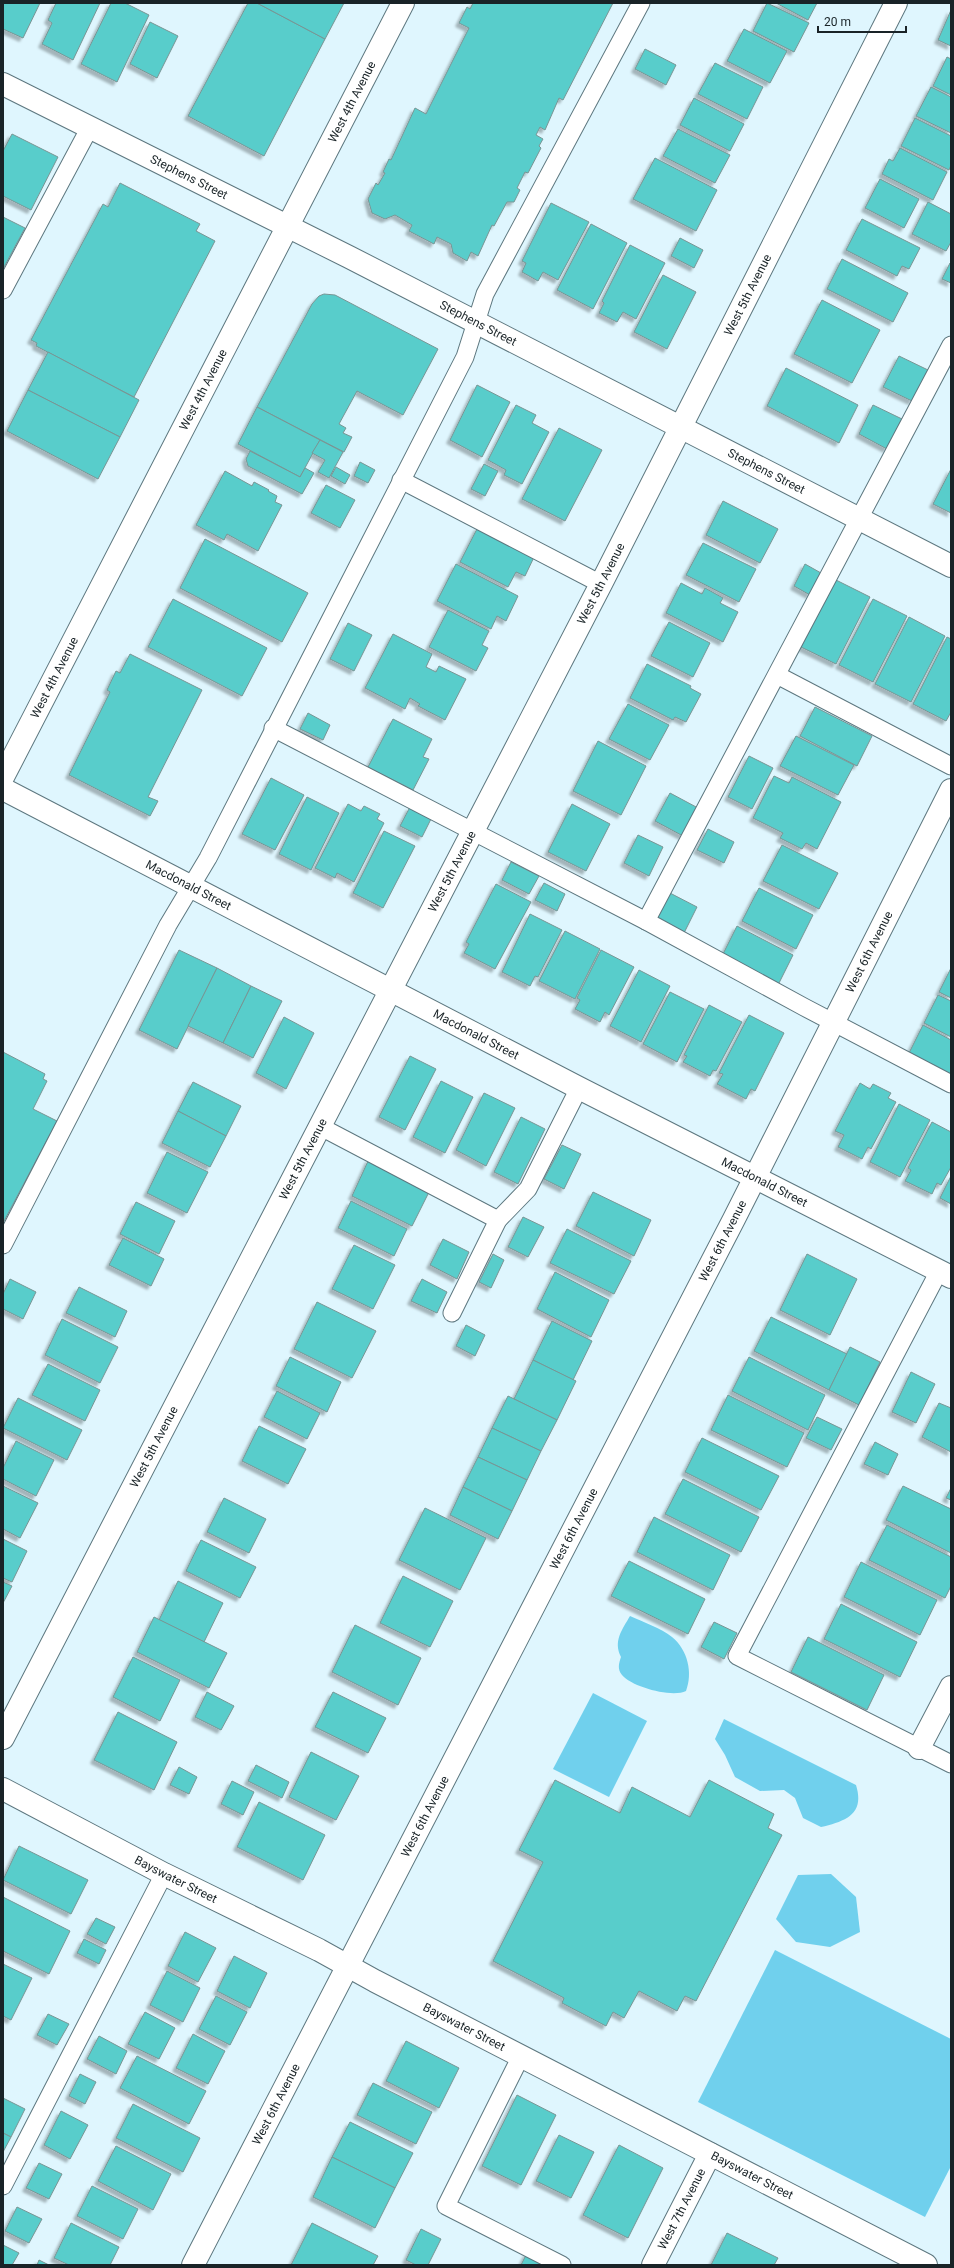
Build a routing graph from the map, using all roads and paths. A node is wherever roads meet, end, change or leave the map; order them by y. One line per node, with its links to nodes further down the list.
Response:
1 (404, 3): 6 (street, West 4th Avenue)
2 (640, 3): 8 (lane)
3 (896, 3): 10 (street, West 5th Avenue)
4 (3, 84): 5 (street, Stephens Street)
5 (89, 129): 6 (street, Stephens Street); 7 (lane)
6 (288, 227): 8 (street, Stephens Street); 18 (street, West 4th Avenue)
7 (3, 290)
8 (477, 323): 10 (street, Stephens Street); 11 (lane)
9 (951, 345): 12 (lane)
10 (680, 427): 12 (street, Stephens Street); 14 (street, West 5th Avenue)
11 (402, 480): 14 (lane); 16 (lane)
12 (860, 519): 13 (street, Stephens Street); 15 (lane)
13 (951, 566)
14 (601, 584): 21 (street, West 5th Avenue)
15 (777, 675): 17 (lane); 23 (lane)
16 (272, 728): 21 (lane); 22 (lane)
17 (951, 766)
18 (3, 776)
19 (3, 789): 22 (street, Macdonald Street)
20 (951, 790): 25 (street, West 6th Avenue)
21 (471, 831): 23 (lane); 24 (street, West 5th Avenue)
22 (190, 886): 24 (street, Macdonald Street); 31 (lane)
23 (646, 921): 25 (lane)
24 (390, 988): 27 (street, Macdonald Street); 28 (street, West 5th Avenue)
25 (834, 1021): 26 (lane); 29 (street, West 6th Avenue)
26 (951, 1084)
27 (579, 1088): 29 (street, Macdonald Street); 30 (lane)
28 (320, 1127): 30 (lane); 35 (street, West 5th Avenue)
29 (755, 1178): 32 (street, Macdonald Street); 40 (street, West 6th Avenue)
30 (498, 1220): 33 (lane)
31 (3, 1245)
32 (945, 1274): 36 (lane)
33 (452, 1313)
34 (951, 1687): 36 (street)
35 (3, 1738)
36 (919, 1748): 37 (lane)
37 (951, 1764)
38 (3, 1790): 39 (street, Bayswater Street)
39 (164, 1874): 40 (street, Bayswater Street); 43 (lane)
40 (348, 1966): 41 (street, Bayswater Street); 44 (street, West 6th Avenue)
41 (521, 2056): 42 (street, Bayswater Street); 45 (lane)
42 (710, 2154): 46 (street, West 7th Avenue); 47 (street, Bayswater Street)
43 (3, 2186)
44 (192, 2265)
45 (562, 2265)
46 (653, 2265)
47 (926, 2265)

